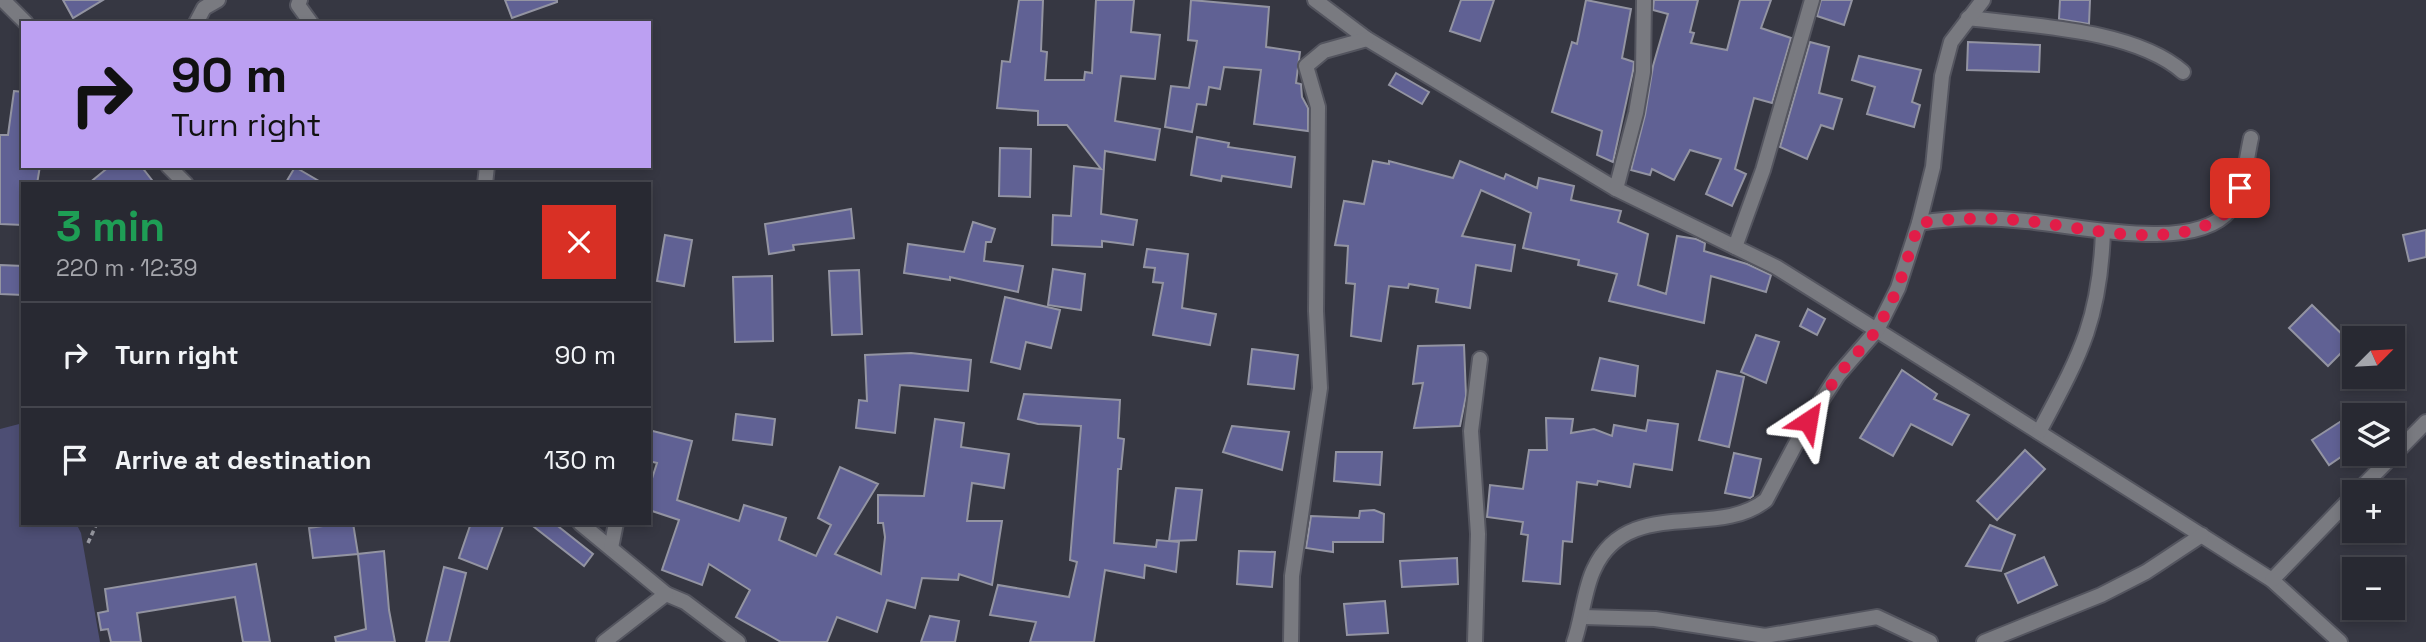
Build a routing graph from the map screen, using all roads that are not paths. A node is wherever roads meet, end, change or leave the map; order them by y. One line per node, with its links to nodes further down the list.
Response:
1 (3, 0): 9 (street)
2 (218, 0): 10 (street)
3 (300, 0): 11 (street)
4 (1315, 0): 12 (street)
5 (1643, 0): 17 (street)
6 (1812, 0): 20 (street)
7 (1983, 0): 8 (street)
8 (1968, 18): 13 (street); 18 (street)
9 (24, 21)
10 (197, 21)
11 (310, 21)
12 (1367, 39): 17 (street); 37 (street)
13 (2183, 72)
14 (2251, 138): 19 (street)
15 (170, 168): 16 (street)
16 (184, 182)
17 (1616, 189): 20 (street)
18 (1919, 223): 19 (street); 21 (street)
19 (2104, 231): 24 (street)
20 (1735, 247): 21 (street)
21 (1877, 330): 24 (street); 33 (street)
22 (1480, 359): 38 (street)
23 (2426, 422): 25 (street)
24 (2039, 432): 29 (street)
25 (2368, 480)
26 (2342, 507): 31 (street)
27 (582, 525): 30 (street)
28 (616, 525): 30 (street)
29 (2202, 535): 31 (street); 41 (street)
30 (611, 548): 32 (street)
31 (2272, 580): 42 (street)
32 (666, 594): 35 (street); 36 (street)
33 (1583, 617): 34 (street); 39 (street)
34 (1783, 638): 40 (street)
35 (604, 642)
36 (738, 642)
37 (1291, 642)
38 (1475, 642)
39 (1574, 642)
40 (1930, 642)
41 (1984, 642)
42 (2340, 642)

